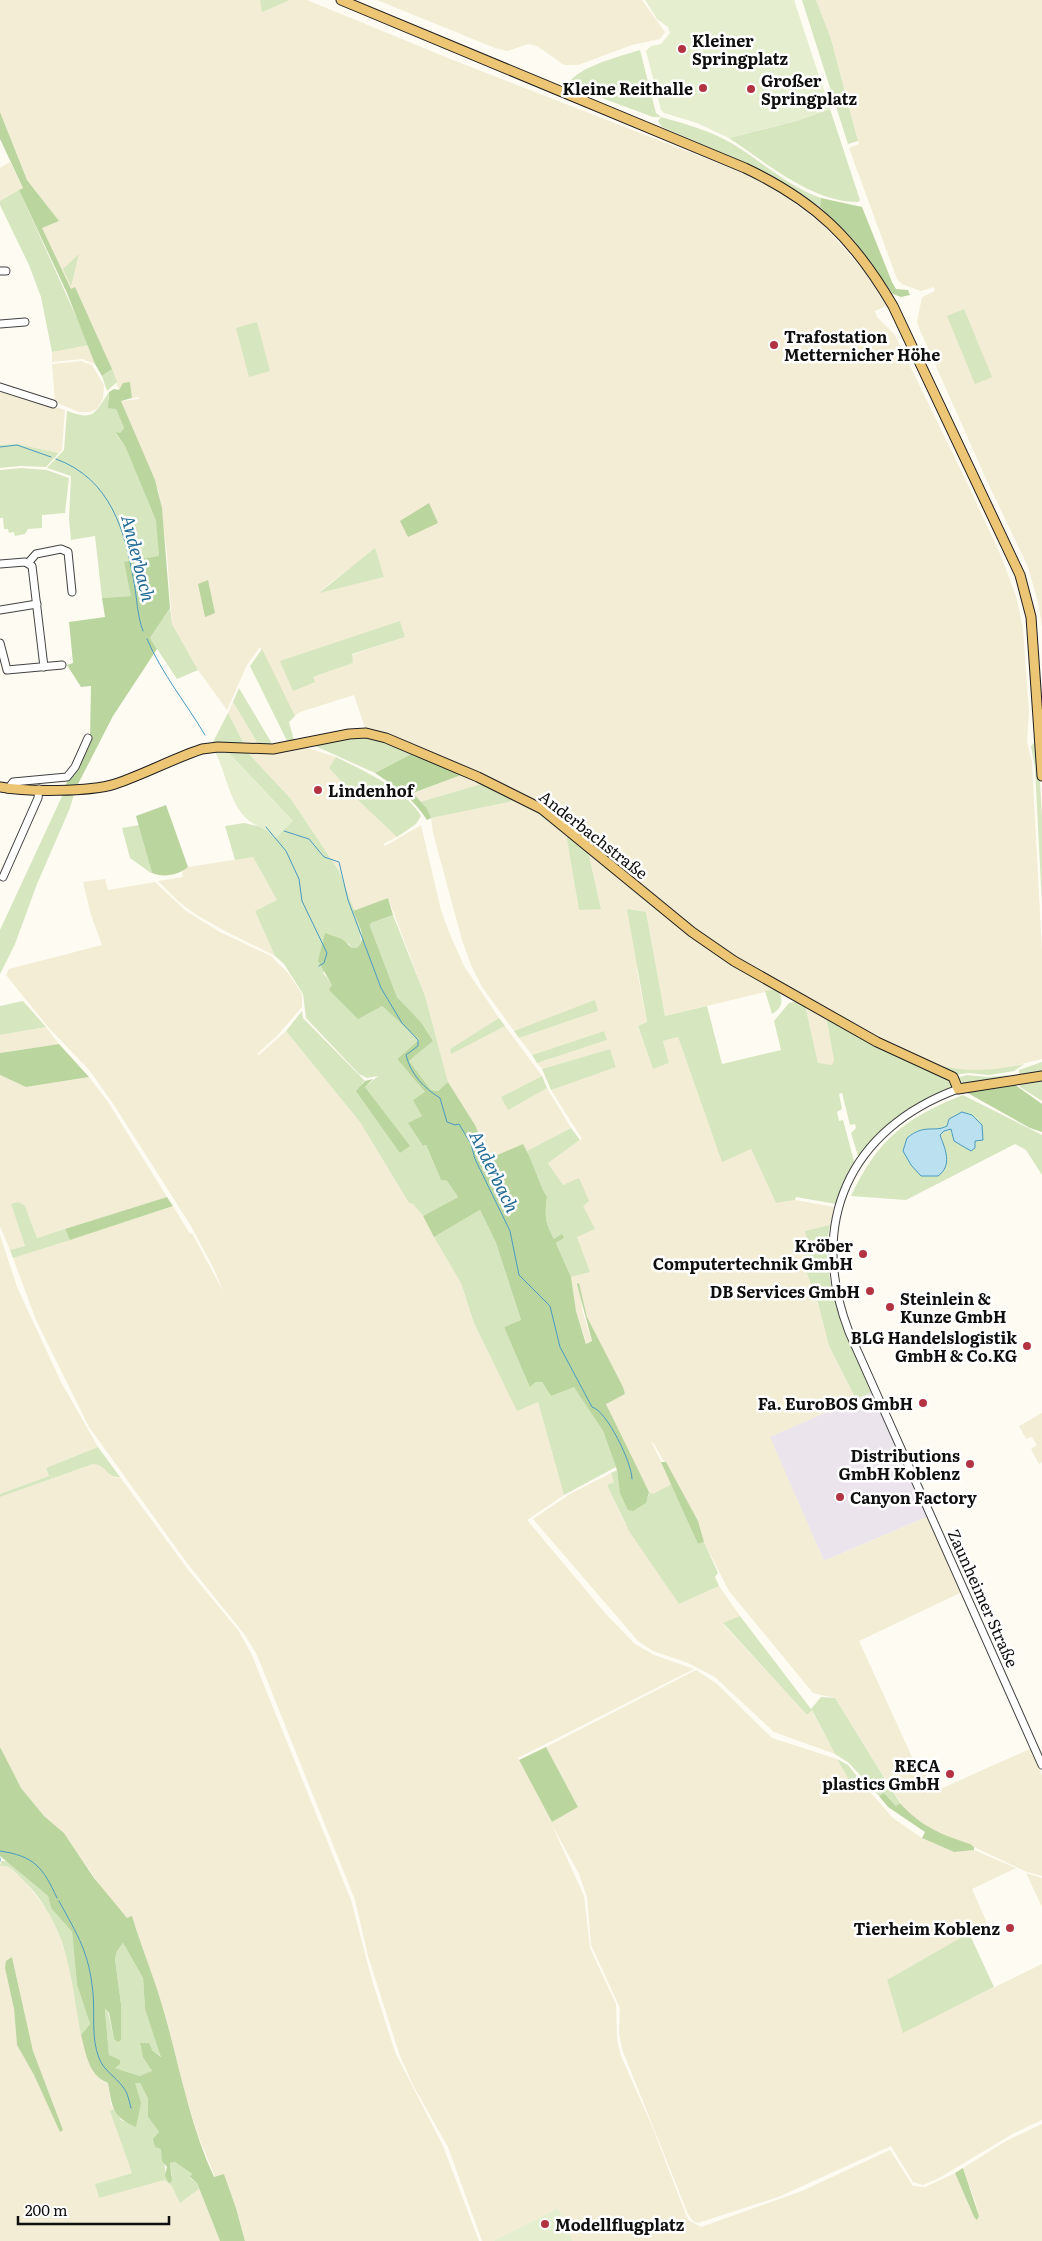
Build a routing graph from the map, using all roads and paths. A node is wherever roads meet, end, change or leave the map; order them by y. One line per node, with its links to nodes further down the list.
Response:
1 (341, 0): 15 (main road)
2 (25, 322): 3 (street)
3 (0, 324)
4 (0, 387): 5 (street)
5 (53, 404)
6 (28, 562): 7 (street); 8 (street); 9 (street)
7 (0, 564)
8 (72, 592)
9 (37, 604): 10 (street); 13 (street)
10 (0, 610)
11 (0, 643): 13 (street)
12 (62, 665): 13 (street)
13 (44, 667)
14 (88, 738): 16 (street)
15 (1042, 776)
16 (4, 788): 17 (main road, Anderbachstraße)
17 (39, 789): 18 (street); 20 (main road, Anderbachstraße)
18 (4, 877)
19 (1042, 1076): 20 (main road, Zaunheimer Straße)
20 (958, 1089): 21 (street, Zaunheimer Straße)
21 (1042, 1765)

